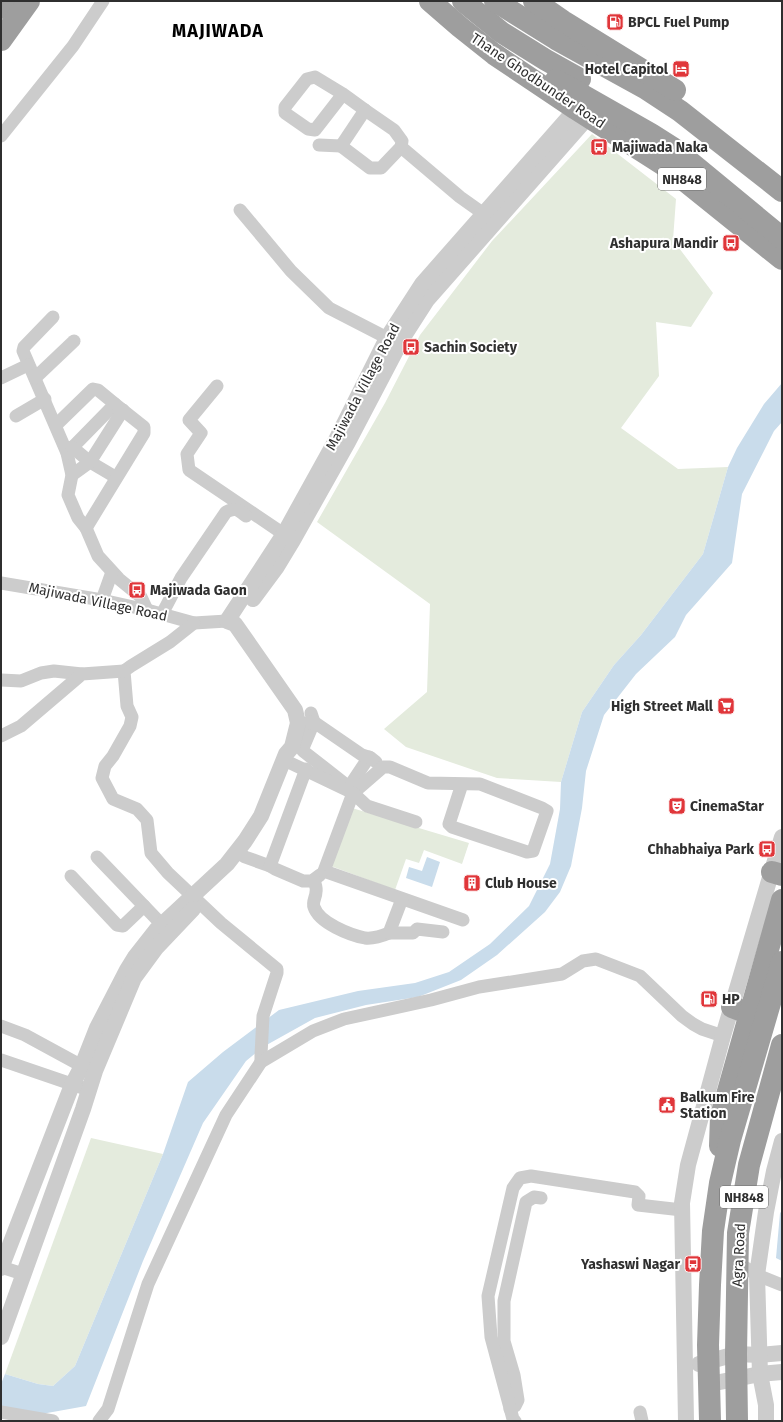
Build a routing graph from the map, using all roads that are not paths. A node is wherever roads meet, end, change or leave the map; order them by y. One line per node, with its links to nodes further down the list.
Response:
1 (6, 1): 9 (highway)
2 (29, 1): 10 (highway)
3 (103, 1): 14 (street)
4 (430, 1): 13 (highway, Thane Ghodbunder Road / NH848)
5 (448, 1): 22 (highway)
6 (463, 1): 21 (highway)
7 (495, 1): 18 (highway)
8 (534, 1): 18 (highway)
9 (1, 8)
10 (1, 40)
11 (343, 94): 12 (street)
12 (365, 110): 16 (street); 17 (street)
13 (582, 113): 20 (street, Majiwada Village Road); 23 (highway, Thane Ghodbunder Road / NH848)
14 (1, 136)
15 (319, 145): 16 (street)
16 (341, 146): 17 (street)
17 (401, 147): 20 (street)
18 (782, 191)
19 (240, 210): 26 (street)
20 (490, 218): 26 (street, Majiwada Village Road)
21 (782, 220)
22 (782, 238)
23 (782, 259)
24 (53, 317): 27 (street)
25 (74, 341): 29 (street)
26 (393, 341): 40 (street, Majiwada Village Road)
27 (28, 365): 28 (street); 29 (street)
28 (1, 378)
29 (35, 378): 31 (street)
30 (217, 386): 40 (street)
31 (44, 399): 33 (street); 34 (street)
32 (119, 407): 34 (street); 35 (street); 36 (street); 39 (street)
33 (16, 416)
34 (56, 425): 35 (street)
35 (70, 450): 36 (street); 37 (street)
36 (90, 462): 37 (street); 38 (street)
37 (72, 475): 39 (street)
38 (112, 475)
39 (86, 528): 41 (street)
40 (286, 538): 45 (street); 46 (street, Majiwada Village Road)
41 (112, 572): 43 (street); 44 (street)
42 (1, 583): 43 (street, Majiwada Village Road)
43 (102, 600): 44 (street, Majiwada Village Road)
44 (147, 610): 45 (street, Majiwada Village Road)
45 (162, 614): 47 (street, Majiwada Village Road)
46 (231, 623): 47 (street, Majiwada Village Road); 52 (street)
47 (194, 624): 48 (street, Majiwada Village Road)
48 (124, 672): 49 (street); 68 (street)
49 (82, 674): 50 (street); 53 (street)
50 (1, 680)
51 (312, 718): 52 (street); 54 (street); 55 (street)
52 (298, 723): 55 (street)
53 (1, 736)
54 (369, 758): 55 (street); 56 (street)
55 (301, 765): 58 (street); 61 (street); 63 (street)
56 (383, 767): 57 (street); 58 (street)
57 (462, 784): 57 (street)
58 (353, 793): 59 (street); 64 (street)
59 (416, 822)
60 (782, 837): 65 (street)
61 (241, 855): 63 (street); 68 (street)
62 (97, 857): 71 (street)
63 (270, 866): 67 (street)
64 (324, 871): 67 (street); 69 (street)
65 (777, 873): 77 (street)
66 (71, 876): 71 (street)
67 (314, 880): 75 (street)
68 (197, 899): 73 (street); 81 (street)
69 (402, 899): 72 (street); 75 (street)
70 (782, 900): 77 (highway, NH848)
71 (144, 906): 73 (street)
72 (463, 920)
73 (166, 929): 83 (street)
74 (443, 932): 75 (street)
75 (389, 933)
76 (782, 962): 88 (highway)
77 (741, 1011): 79 (street); 86 (highway, NH848)
78 (1, 1026): 83 (street)
79 (723, 1036): 81 (street); 86 (street)
80 (782, 1045): 91 (highway, Agra Road / NH848)
81 (261, 1058): 109 (street)
82 (1, 1060): 84 (street)
83 (89, 1068): 84 (street); 85 (street)
84 (72, 1085): 85 (street); 92 (street)
85 (89, 1090): 93 (street)
86 (712, 1114): 88 (highway, NH848); 90 (street)
87 (782, 1142): 94 (street)
88 (720, 1183): 100 (highway, NH848)
89 (541, 1198): 107 (street)
90 (682, 1210): 101 (street); 107 (street)
91 (738, 1263): 94 (street); 98 (highway, Agra Road / NH848)
92 (1, 1267): 93 (street)
93 (23, 1274): 96 (street)
94 (757, 1275): 95 (street); 99 (street)
95 (782, 1285)
96 (1, 1337)
97 (782, 1353): 99 (street)
98 (736, 1354): 99 (street); 100 (street); 104 (highway, Agra Road / NH848)
99 (760, 1355): 103 (street)
100 (708, 1362): 101 (street); 105 (highway, NH848)
101 (685, 1367): 110 (street)
102 (782, 1372): 103 (street)
103 (760, 1374): 104 (street); 113 (street)
104 (736, 1379): 105 (street); 112 (highway, Agra Road / NH848)
105 (710, 1384): 111 (highway, NH848)
106 (1, 1412): 108 (street)
107 (512, 1415)
108 (53, 1421)
109 (95, 1421)
110 (686, 1421)
111 (710, 1421)
112 (737, 1421)
113 (766, 1421)

